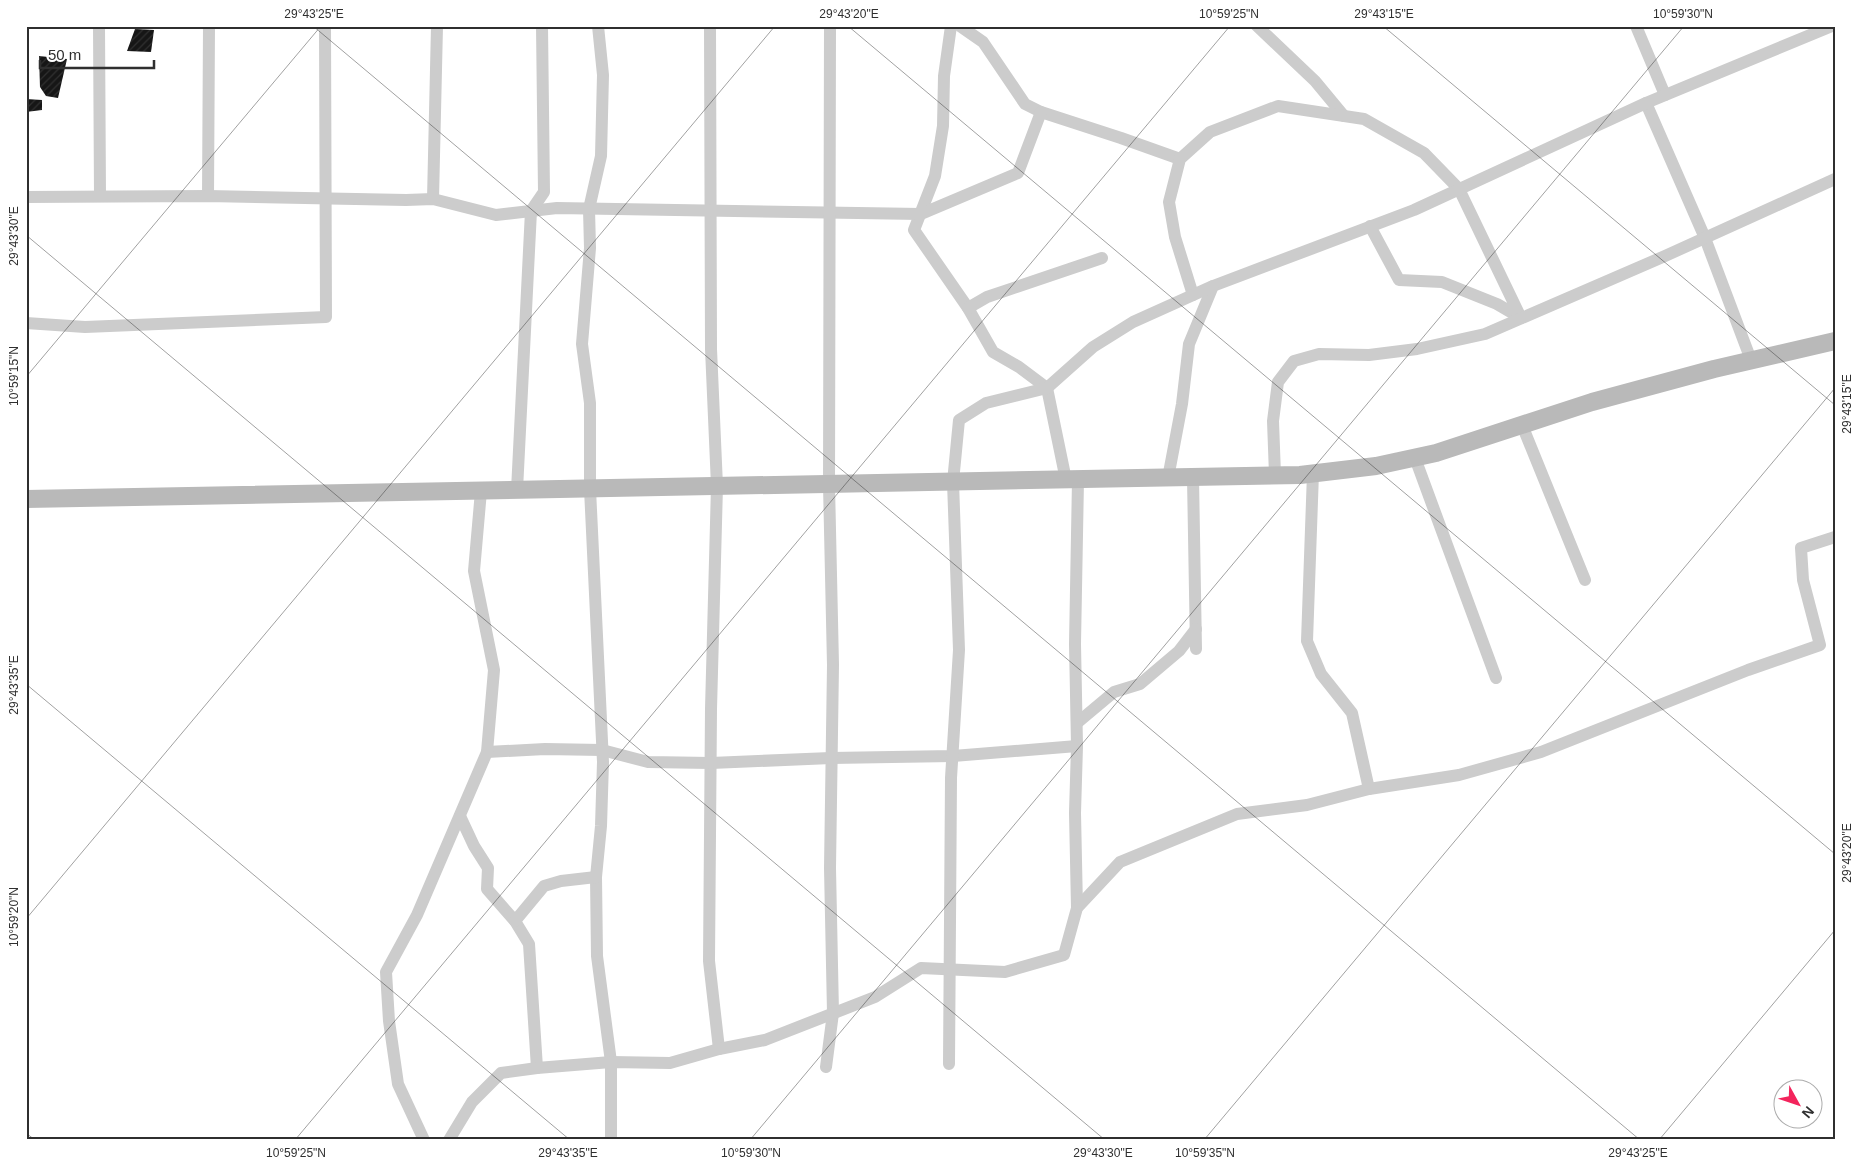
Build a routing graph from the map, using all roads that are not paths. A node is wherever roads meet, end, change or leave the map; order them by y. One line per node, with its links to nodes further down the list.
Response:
1 (99, 26): 22 (street)
2 (209, 26): 23 (street)
3 (325, 26): 25 (street)
4 (437, 26): 26 (street)
5 (542, 26): 28 (street)
6 (598, 26): 27 (street)
7 (710, 26): 29 (street)
8 (830, 26): 30 (street)
9 (951, 26): 31 (street)
10 (960, 26): 17 (street)
11 (1257, 26): 18 (street)
12 (1636, 26): 15 (street)
13 (1830, 27): 14 (street); 15 (street)
14 (1835, 40)
15 (1665, 96): 16 (street)
16 (1646, 103): 21 (street); 33 (street)
17 (1041, 112): 19 (street); 31 (street)
18 (1344, 116): 19 (street); 21 (street)
19 (1180, 159): 36 (street)
20 (1835, 178): 33 (street)
21 (1459, 189): 32 (street); 38 (street)
22 (100, 196): 23 (street); 24 (street)
23 (208, 196): 25 (street)
24 (26, 197)
25 (326, 198): 26 (street); 39 (street)
26 (433, 199): 28 (street)
27 (589, 208): 28 (street); 29 (street); 53 (street)
28 (531, 211): 54 (street)
29 (712, 211): 30 (street); 52 (street)
30 (829, 213): 31 (street); 51 (street)
31 (921, 214): 37 (street)
32 (1370, 226): 35 (street); 38 (street)
33 (1705, 238): 38 (street); 41 (street)
34 (1102, 258): 37 (street)
35 (1213, 286): 36 (street); 47 (street)
36 (1193, 295): 42 (street)
37 (968, 308): 42 (street)
38 (1520, 318): 46 (street)
39 (26, 323)
40 (1835, 341): 41 (main road)
41 (1751, 360): 43 (main road)
42 (1047, 388): 49 (street); 50 (street)
43 (1522, 425): 44 (main road); 58 (street)
44 (1415, 458): 45 (main road); 61 (street)
45 (1313, 473): 46 (main road); 69 (street)
46 (1275, 475): 48 (main road)
47 (1168, 478): 48 (main road); 49 (main road)
48 (1193, 478): 59 (street)
49 (1072, 480): 50 (main road); 62 (street)
50 (953, 482): 51 (main road); 66 (street)
51 (829, 484): 52 (main road); 67 (street)
52 (717, 486): 53 (main road); 68 (street)
53 (590, 489): 54 (main road); 64 (street)
54 (517, 490): 55 (main road)
55 (481, 491): 56 (main road); 65 (street)
56 (26, 499)
57 (1835, 538): 69 (street)
58 (1585, 580)
59 (1196, 629): 60 (street); 62 (street)
60 (1196, 649)
61 (1496, 678)
62 (1077, 723): 63 (street)
63 (1077, 746): 66 (street); 72 (street)
64 (602, 750): 65 (street); 68 (street); 71 (street)
65 (487, 752): 70 (street)
66 (953, 756): 67 (street); 74 (street)
67 (831, 758): 68 (street); 75 (street)
68 (711, 763): 76 (street)
69 (1369, 789): 72 (street)
70 (460, 816): 73 (street); 81 (street)
71 (596, 877): 73 (street); 77 (street)
72 (1077, 908): 74 (street)
73 (515, 921): 80 (street)
74 (949, 970): 75 (street); 78 (street)
75 (832, 1013): 76 (street); 79 (street)
76 (719, 1049): 77 (street)
77 (611, 1062): 80 (street); 83 (street)
78 (949, 1064)
79 (826, 1067)
80 (536, 1068): 82 (street)
81 (424, 1140)
82 (449, 1140)
83 (611, 1140)

